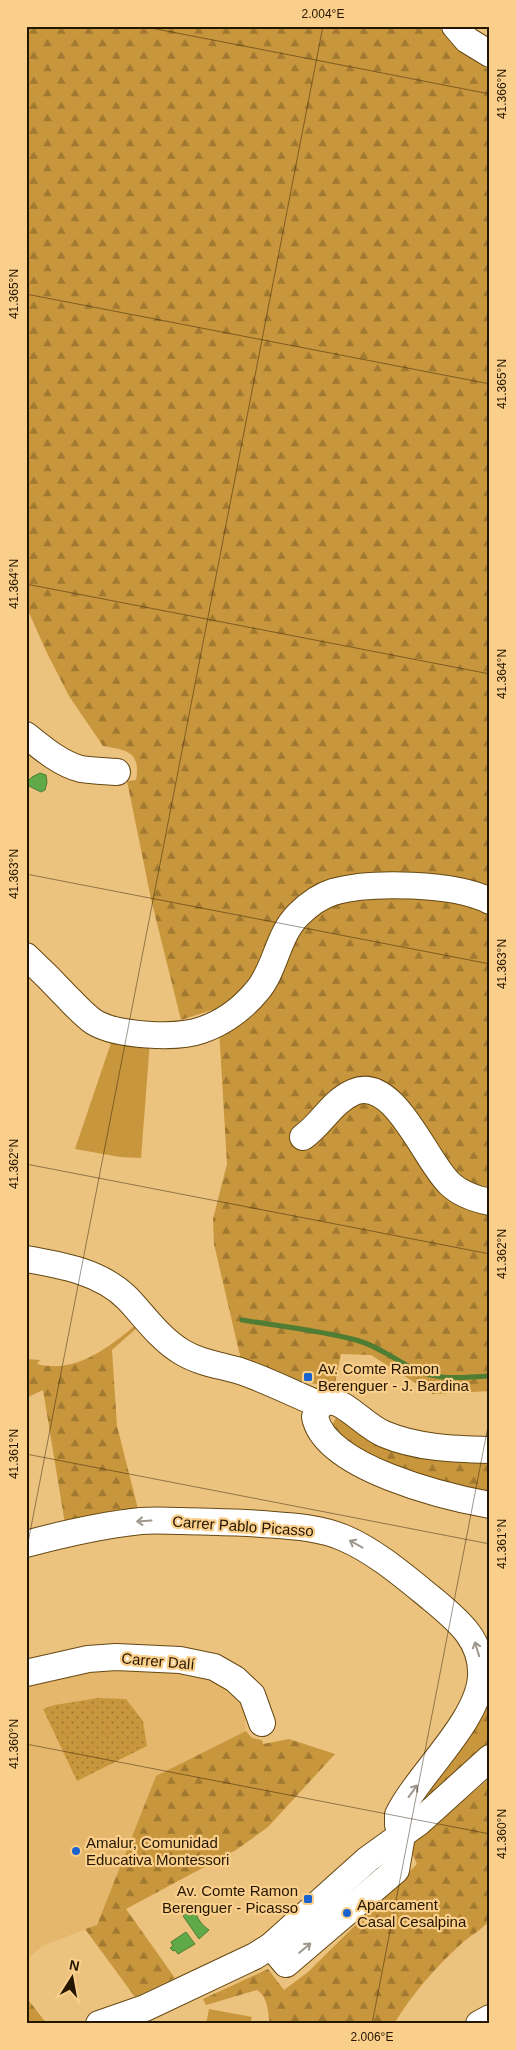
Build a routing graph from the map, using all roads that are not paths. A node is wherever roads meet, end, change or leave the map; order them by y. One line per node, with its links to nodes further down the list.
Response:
1 (455, 26): 2 (street)
2 (490, 54)
3 (26, 735): 4 (street)
4 (117, 772)
5 (490, 901): 6 (street)
6 (26, 956)
7 (303, 1137): 8 (street)
8 (490, 1202)
9 (26, 1259): 10 (street)
10 (321, 1405): 11 (street); 12 (street)
11 (490, 1450)
12 (490, 1505)
13 (26, 1544): 17 (street, Carrer Pablo Picasso, one-way to 13)
14 (26, 1673): 15 (street, Carrer Dalí)
15 (262, 1723)
16 (490, 1758): 17 (street)
17 (402, 1835): 18 (street); 18 (street, Carrer Pablo Picasso, one-way to 17)
18 (271, 1946): 20 (street)
19 (490, 2018): 21 (street)
20 (99, 2024)
21 (479, 2024)

